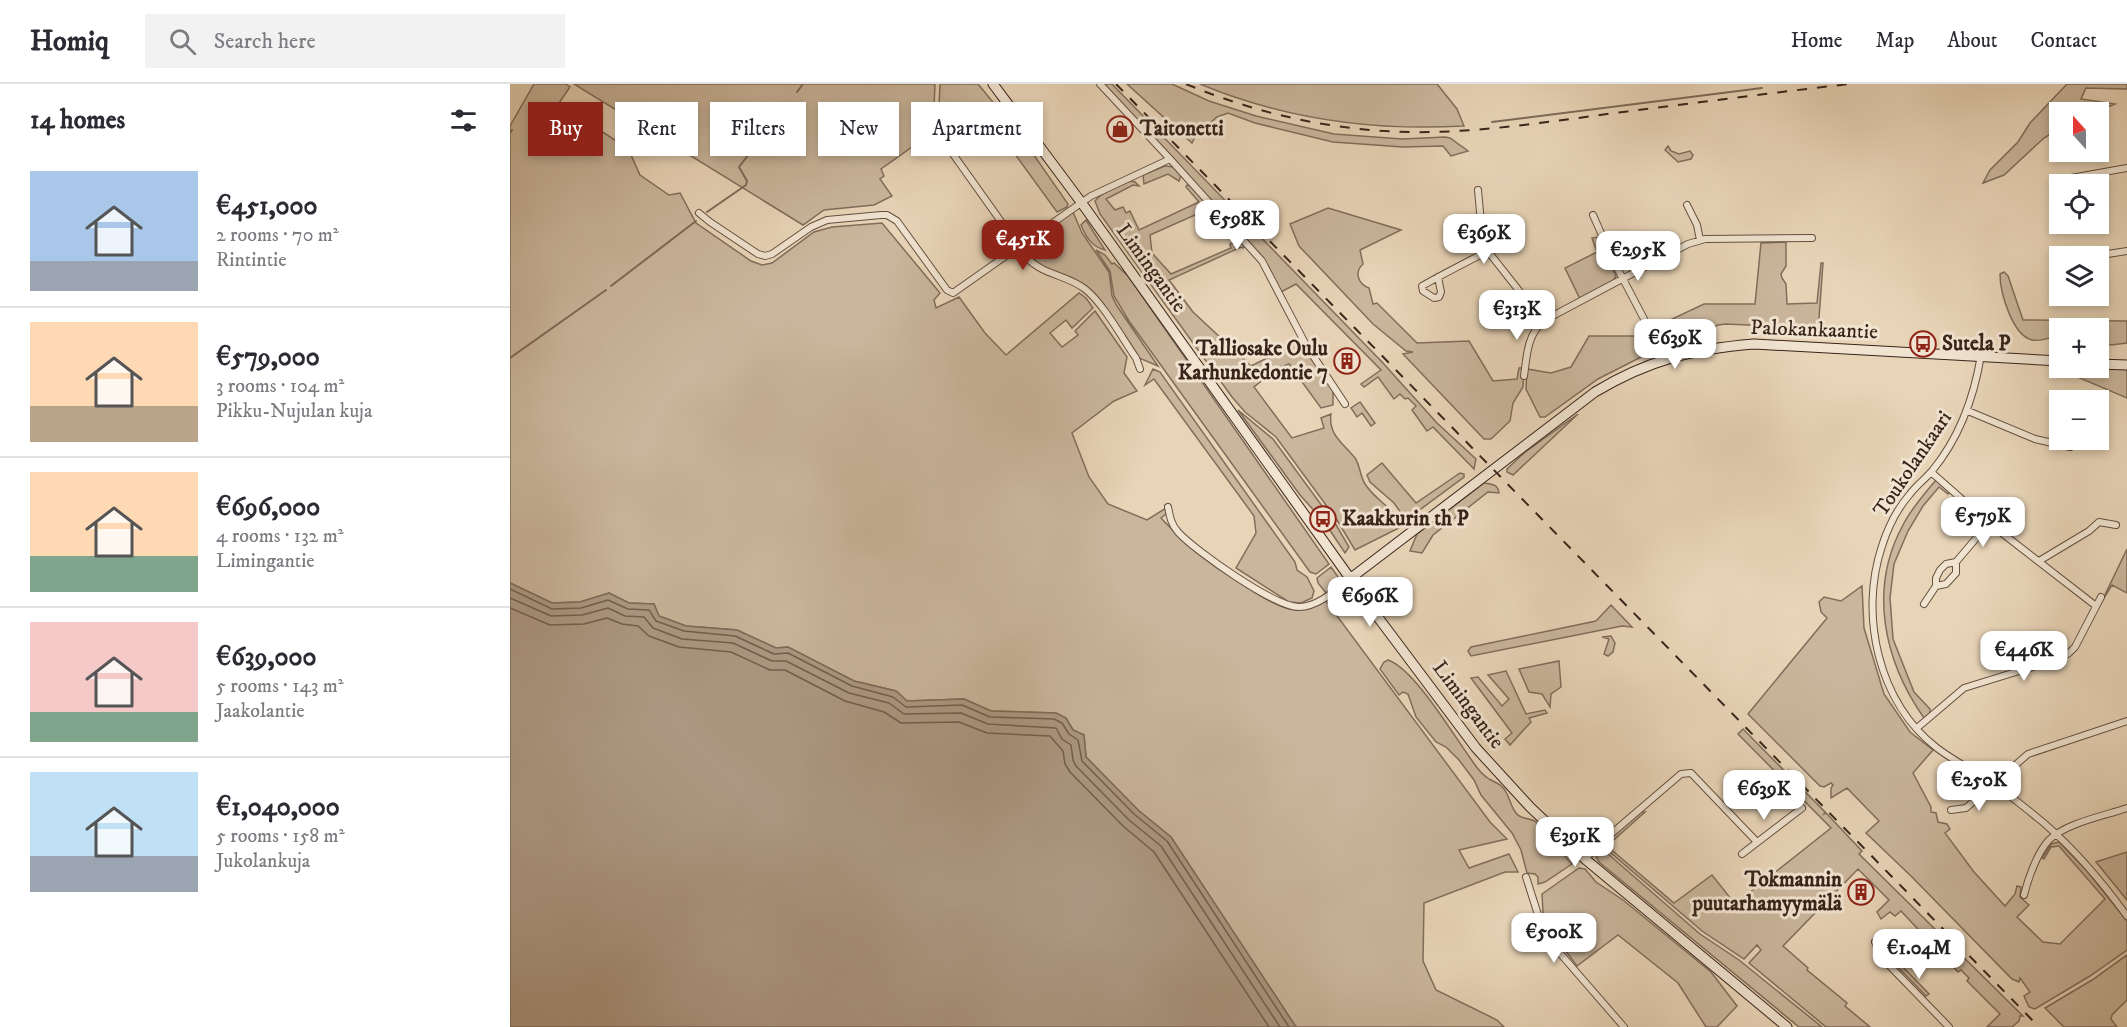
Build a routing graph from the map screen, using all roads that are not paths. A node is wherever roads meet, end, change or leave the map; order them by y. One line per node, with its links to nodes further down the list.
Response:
1 (993, 84): 8 (main road, Limingantie)
2 (1100, 84): 4 (street)
3 (954, 156): 14 (street)
4 (1170, 159): 8 (street); 28 (street)
5 (2127, 168): 6 (street)
6 (2093, 174)
7 (1478, 190): 15 (street)
8 (1082, 202): 14 (street); 37 (main road, Limingantie)
9 (1687, 205): 13 (street)
10 (699, 213): 14 (street)
11 (1593, 215): 19 (street)
12 (1812, 238): 13 (street)
13 (1700, 240): 19 (street)
14 (1019, 247): 26 (street)
15 (1488, 251): 18 (street); 20 (street)
16 (2127, 251): 17 (street)
17 (2109, 254)
18 (1438, 277)
19 (1623, 278): 20 (street); 22 (street)
20 (1543, 321): 27 (street)
21 (1981, 355): 22 (main road, Palokankaantie); 23 (main road, Palokankaantie); 29 (street, Toukolankaari)
22 (1665, 359): 37 (main road, Palokankaantie)
23 (2049, 360)
24 (2109, 364): 25 (main road)
25 (2127, 365)
26 (1140, 369)
27 (1524, 376)
28 (1345, 404)
29 (1968, 411): 30 (street); 31 (street, Toukolankaari)
30 (2049, 442)
31 (1931, 472): 33 (street); 43 (street, Toukolankaari)
32 (1168, 507): 37 (street)
33 (1989, 522): 35 (street); 36 (street)
34 (2116, 525): 35 (street)
35 (2039, 561): 41 (street)
36 (1956, 562): 38 (street); 38 (street)
37 (1351, 578): 51 (main road, Limingantie)
38 (1936, 586): 40 (street)
39 (2101, 597): 41 (street)
40 (1924, 604)
41 (2096, 606): 43 (street)
42 (2127, 721): 44 (street)
43 (1917, 728): 44 (street, Toukolankaari)
44 (1994, 784): 47 (street); 48 (street, Toukolankaari)
45 (1802, 808): 49 (street)
46 (2127, 808): 48 (street)
47 (1951, 810)
48 (2057, 835): 53 (street); 54 (street, Toukolankaari)
49 (1757, 842): 50 (street); 51 (street)
50 (1742, 854)
51 (1585, 860): 57 (main road, Limingantie)
52 (1526, 877): 56 (street)
53 (2024, 896)
54 (2127, 916)
55 (1875, 942): 58 (street)
56 (1624, 1027)
57 (1787, 1027)
58 (1948, 1027)

